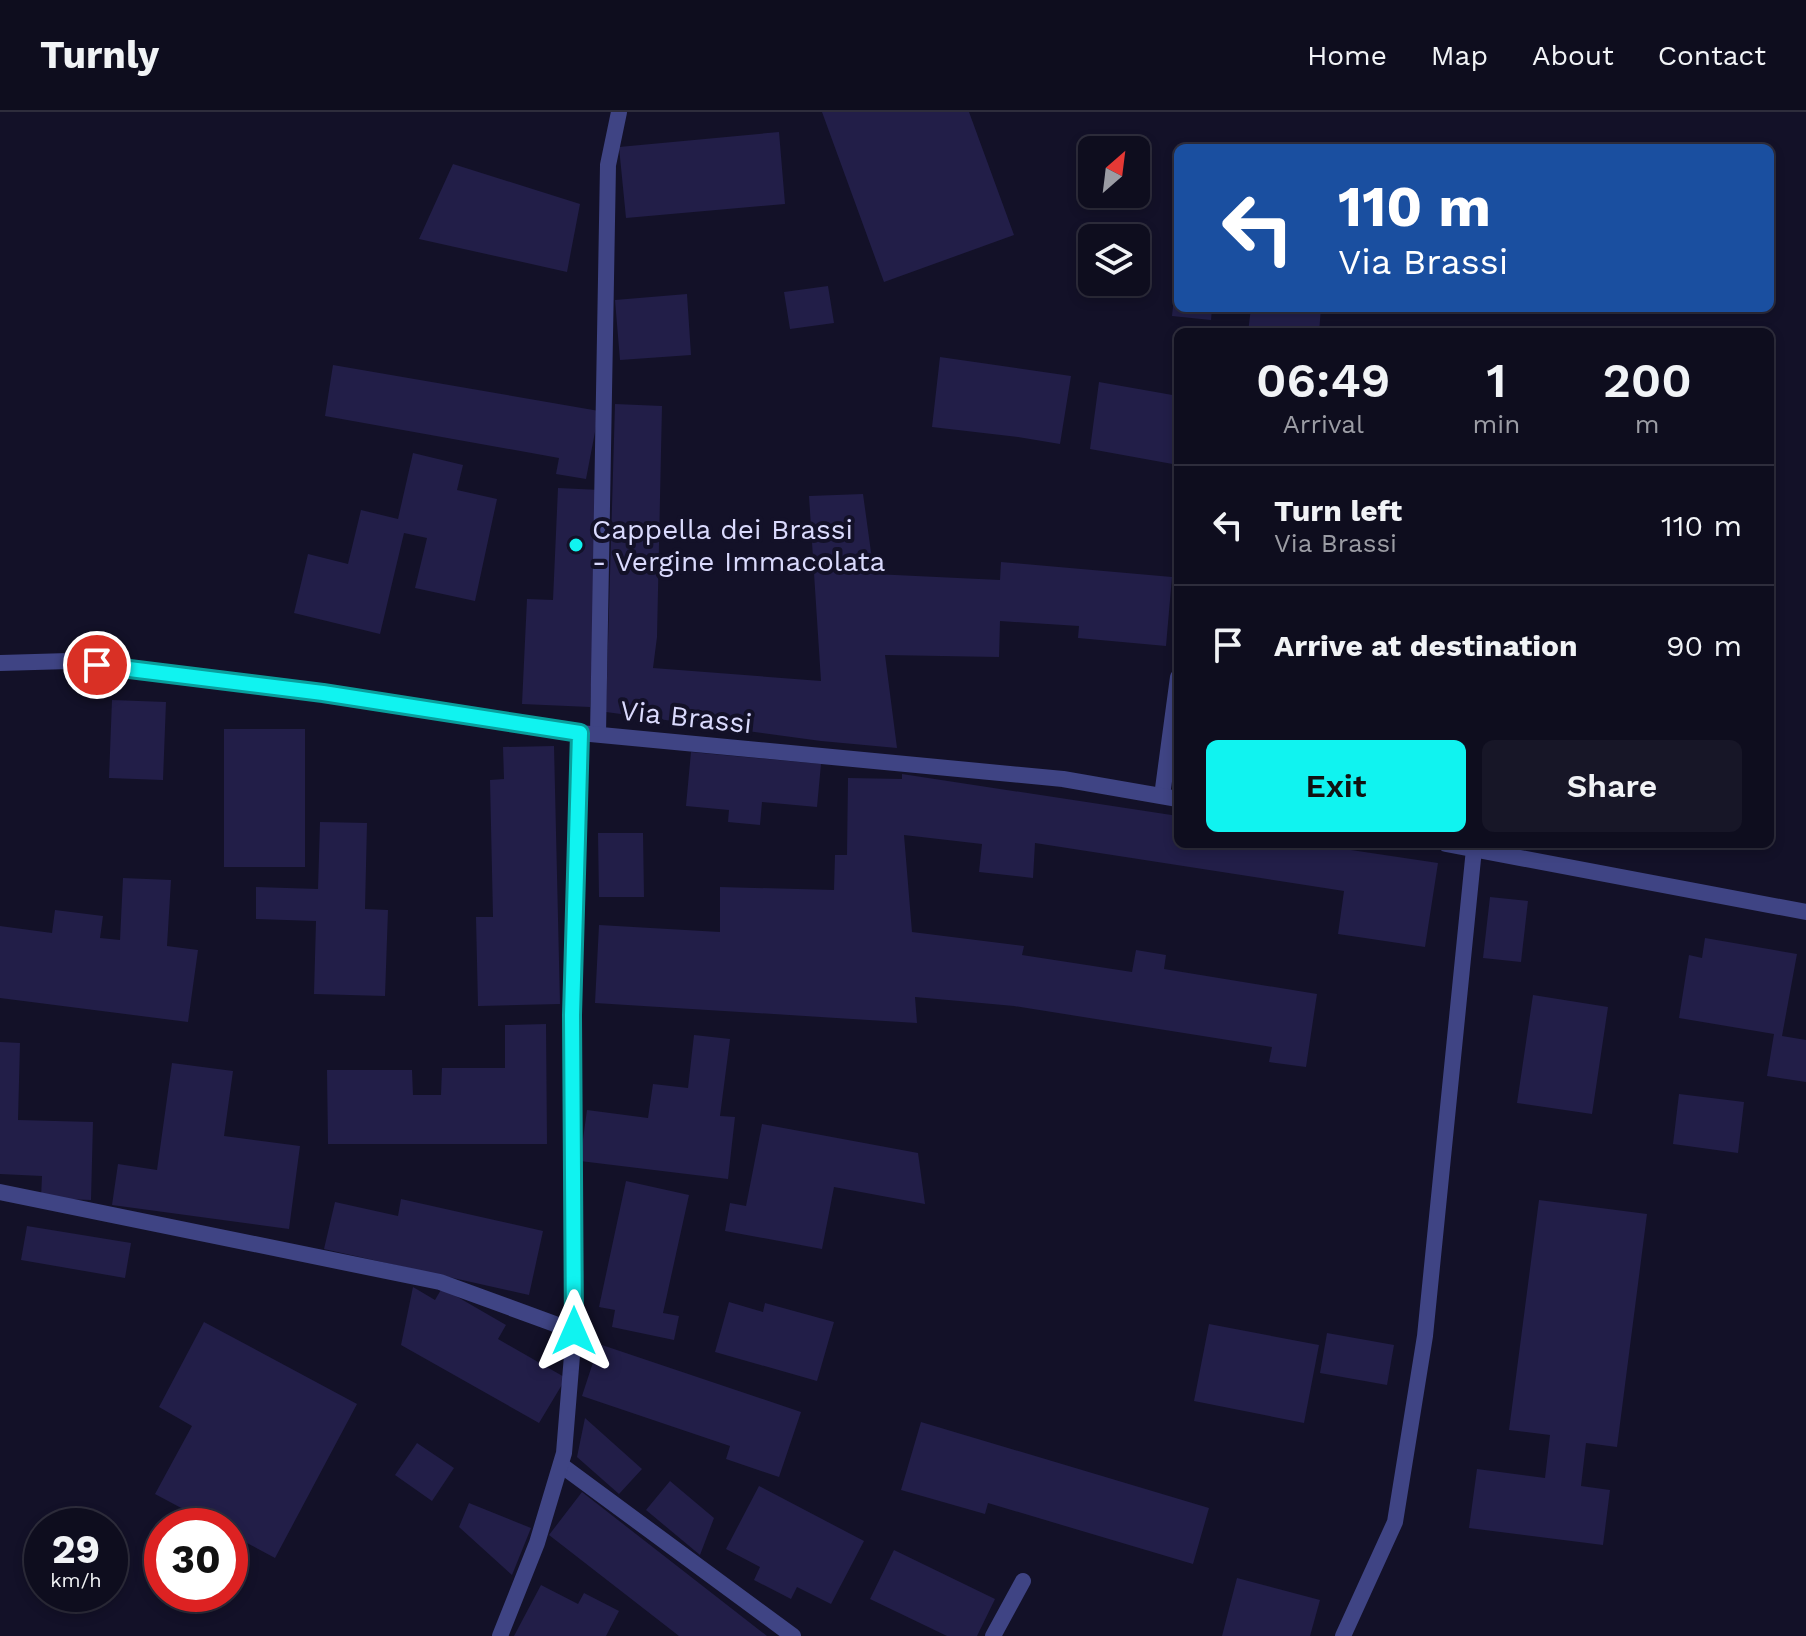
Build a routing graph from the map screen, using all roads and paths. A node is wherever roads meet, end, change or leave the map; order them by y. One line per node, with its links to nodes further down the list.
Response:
1 (619, 112): 4 (street)
2 (0, 663): 3 (street, Via Brassi)
3 (580, 733): 4 (street, Via Brassi); 11 (street)
4 (598, 734): 6 (street, Via Brassi)
5 (1174, 738): 6 (street)
6 (1170, 798)
7 (1468, 848): 8 (street)
8 (1474, 849): 9 (street); 17 (street)
9 (1806, 912)
10 (0, 1192): 11 (street)
11 (574, 1331): 12 (street)
12 (561, 1465): 14 (street); 15 (street)
13 (1023, 1581): 16 (street)
14 (500, 1636)
15 (793, 1636)
16 (993, 1636)
17 (1343, 1636)

